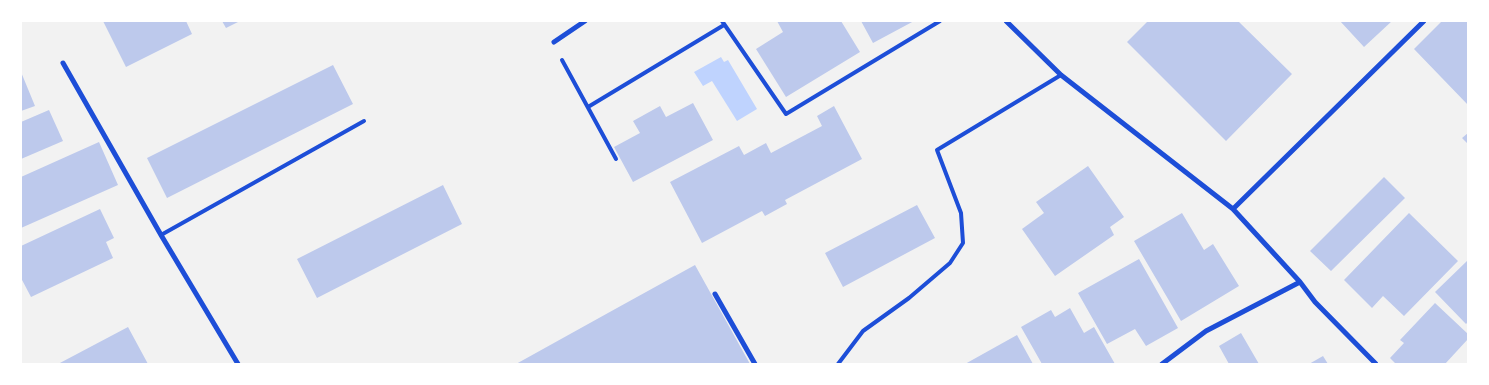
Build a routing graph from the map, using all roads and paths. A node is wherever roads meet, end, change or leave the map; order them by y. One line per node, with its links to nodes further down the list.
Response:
1 (585, 21): 6 (street)
2 (940, 21): 5 (lane)
3 (1006, 21): 9 (street)
4 (1424, 21): 13 (street)
5 (723, 23): 10 (lane)
6 (554, 42)
7 (562, 60): 10 (lane)
8 (63, 63): 14 (street)
9 (1061, 75): 13 (street); 19 (lane)
10 (588, 107): 12 (lane)
11 (364, 121): 14 (lane)
12 (616, 160)
13 (1232, 209): 15 (street)
14 (161, 235): 17 (street)
15 (1300, 282): 20 (street); 21 (street)
16 (715, 294): 18 (street)
17 (238, 364)
18 (755, 364)
19 (838, 364)
20 (1162, 364)
21 (1376, 364)

